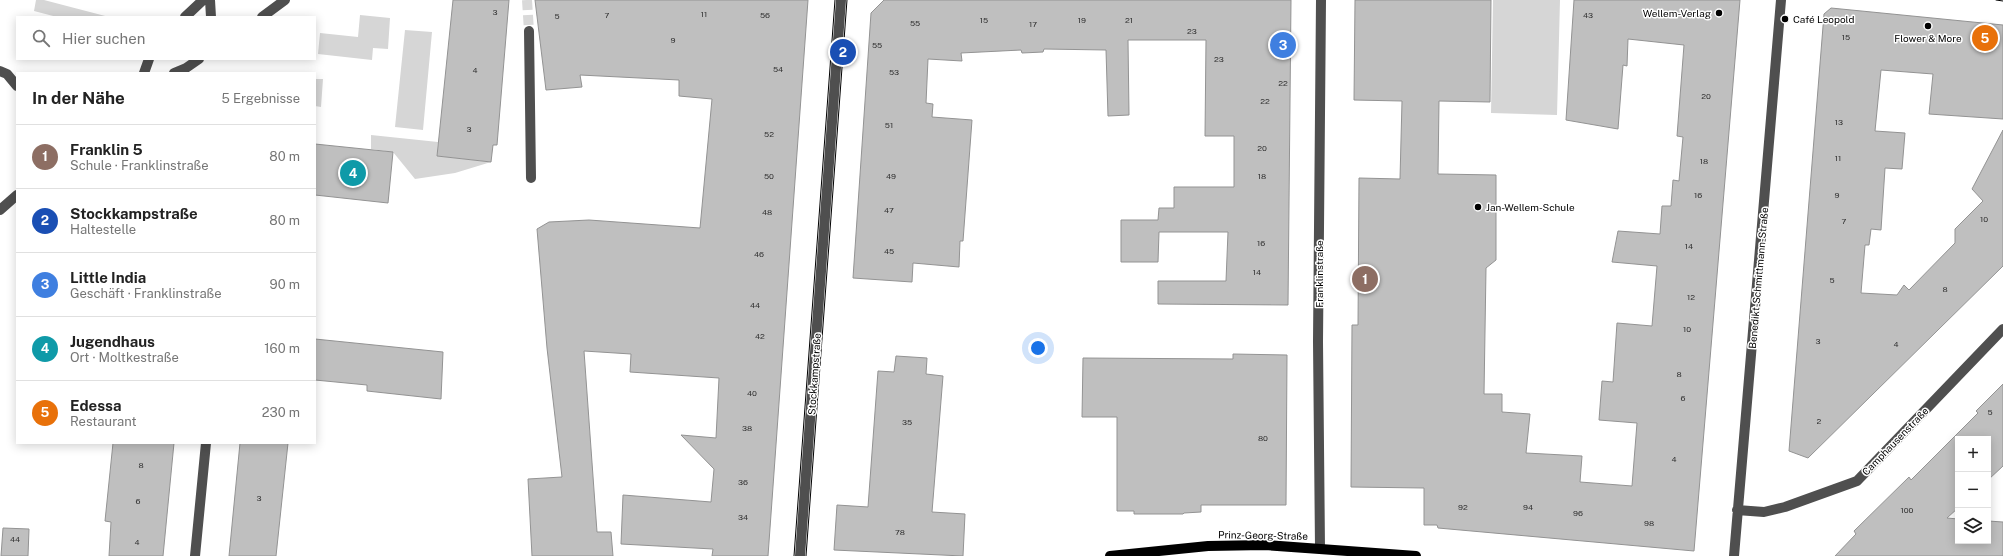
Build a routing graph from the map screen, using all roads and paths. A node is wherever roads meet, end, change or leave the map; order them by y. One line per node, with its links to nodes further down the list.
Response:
1 (203, 0): 7 (street)
2 (210, 0): 8 (street)
3 (285, 0): 9 (street)
4 (841, 0): 25 (street, Stockkampstraße)
5 (1321, 0): 23 (street, Franklinstraße)
6 (1781, 0): 22 (street, Benedikt-Schmittmann-Straße)
7 (186, 16)
8 (211, 16)
9 (263, 16)
10 (529, 31): 17 (street)
11 (149, 60): 14 (street)
12 (198, 60): 15 (street)
13 (0, 71): 16 (street)
14 (144, 72)
15 (176, 72)
16 (16, 85)
17 (531, 178)
18 (16, 196): 19 (street)
19 (0, 210)
20 (2003, 329): 22 (street, Camphausenstraße)
21 (206, 444): 24 (street)
22 (1737, 510): 28 (street, Benedikt-Schmittmann-Straße)
23 (1320, 548): 26 (main road, Prinz-Georg-Straße); 27 (main road, Prinz-Georg-Straße)
24 (195, 556)
25 (800, 556)
26 (1110, 556)
27 (1416, 556)
28 (1734, 556)

